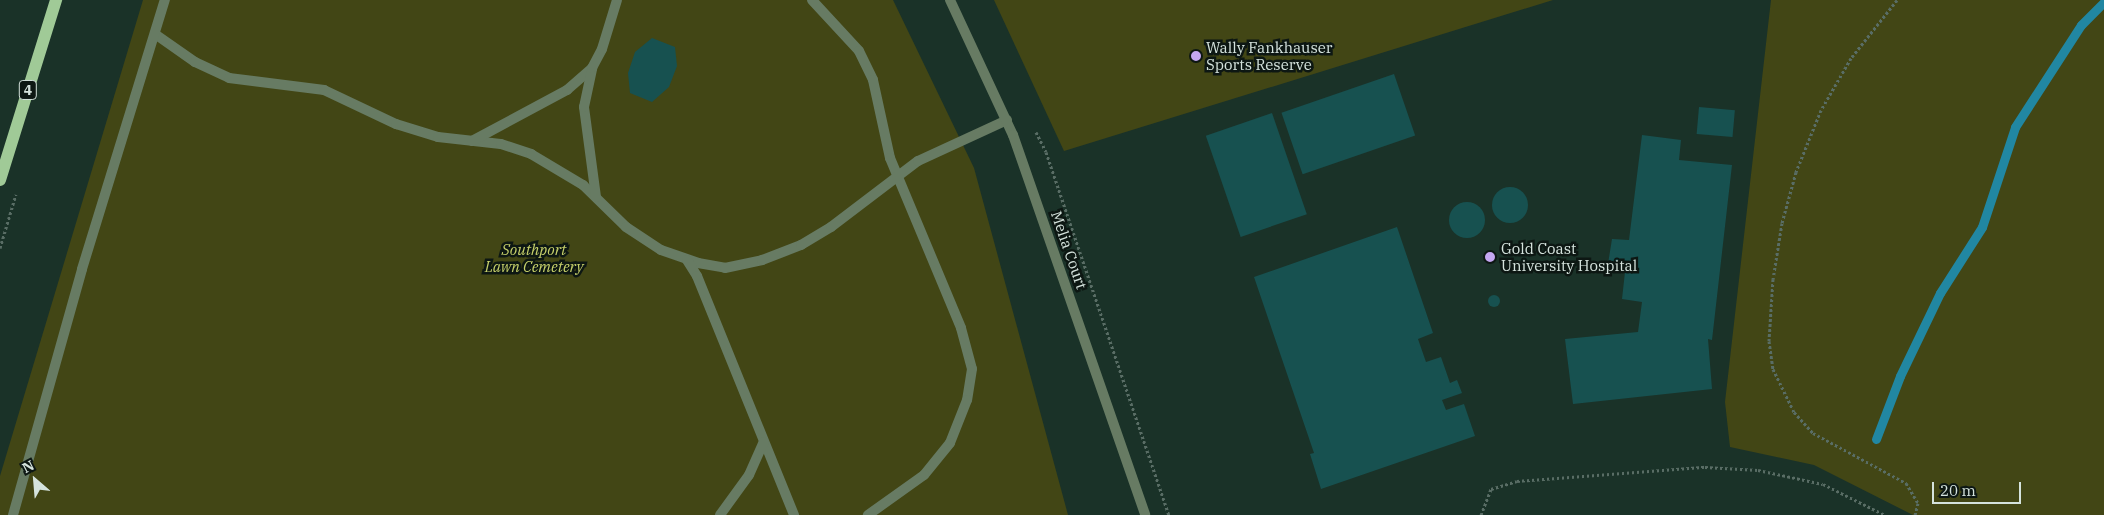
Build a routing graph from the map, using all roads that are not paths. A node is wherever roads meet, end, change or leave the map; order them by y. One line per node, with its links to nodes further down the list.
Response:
1 (56, 0): 11 (main road, 4)
2 (165, 0): 6 (street)
3 (617, 0): 7 (street)
4 (812, 0): 10 (street)
5 (950, 0): 8 (street, Melia Court)
6 (155, 34): 9 (street); 15 (street)
7 (592, 68): 9 (street); 12 (street)
8 (1007, 120): 10 (street); 19 (street, Melia Court)
9 (472, 141): 12 (street)
10 (897, 175): 13 (street); 18 (street)
11 (0, 180)
12 (596, 197): 13 (street)
13 (687, 260): 14 (street)
14 (764, 442): 16 (street); 17 (street)
15 (13, 515)
16 (720, 515)
17 (794, 515)
18 (868, 515)
19 (1145, 515)

